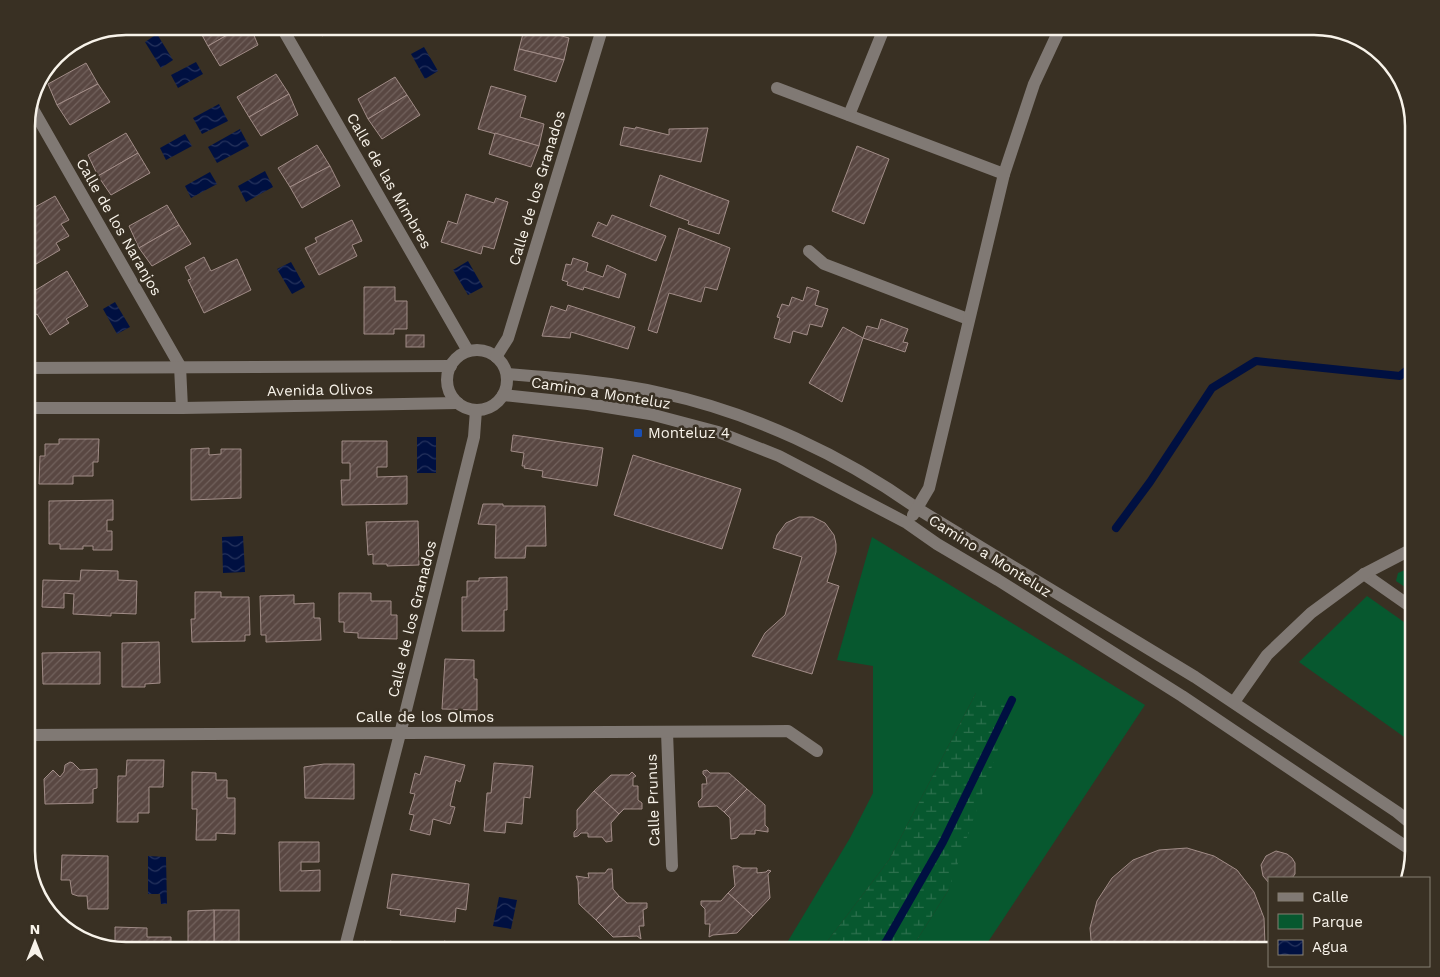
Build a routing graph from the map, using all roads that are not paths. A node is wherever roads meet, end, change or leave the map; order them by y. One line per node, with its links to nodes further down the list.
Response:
1 (286, 35): 11 (street, Calle de las Mimbres)
2 (600, 35): 12 (street, Calle de los Granados)
3 (881, 35): 7 (street)
4 (1057, 35): 8 (street)
5 (778, 88): 7 (street)
6 (36, 114): 13 (street, Calle de los Naranjos)
7 (849, 115): 8 (street)
8 (1004, 174): 10 (street)
9 (809, 251): 10 (street)
10 (968, 319): 22 (street)
11 (468, 351): 12 (street); 14 (street)
12 (496, 357): 16 (street)
13 (180, 366): 14 (street, Avenida Olivos); 15 (street, Avenida Olivos); 20 (street)
14 (451, 366): 18 (street)
15 (35, 368)
16 (507, 374): 17 (street); 22 (street, Camino a Monteluz)
17 (503, 395): 21 (street); 23 (street, Camino a Monteluz)
18 (458, 403): 20 (street, Avenida Olivos); 21 (street)
19 (35, 408): 20 (street, Avenida Olivos)
20 (182, 408)
21 (476, 410): 29 (street, Calle de los Granados)
22 (918, 509): 23 (street); 27 (street, Camino a Monteluz)
23 (908, 523): 33 (street, Camino a Monteluz)
24 (1405, 553): 25 (street)
25 (1364, 574): 26 (street); 27 (street)
26 (1405, 603)
27 (1234, 702): 32 (street, Camino a Monteluz)
28 (666, 732): 29 (street, Calle de los Olmos); 31 (street, Calle de los Olmos); 34 (street, Calle Prunus)
29 (400, 733): 30 (street, Calle de los Olmos); 35 (street, Calle de los Granados)
30 (35, 735)
31 (817, 752)
32 (1405, 819)
33 (1405, 846)
34 (672, 866)
35 (346, 942)

